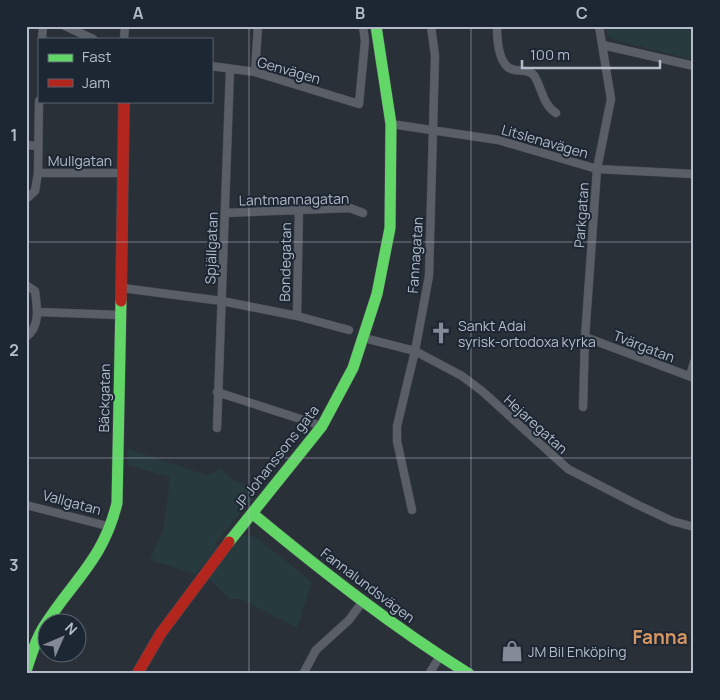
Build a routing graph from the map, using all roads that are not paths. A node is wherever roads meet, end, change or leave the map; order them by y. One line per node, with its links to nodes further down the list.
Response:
1 (65, 26): 8 (street)
2 (258, 26): 13 (street)
3 (363, 26): 13 (street, Genvägen)
4 (376, 26): 17 (street, JP Johanssons gata)
5 (432, 26): 18 (street, Fannagatan)
6 (497, 26): 16 (street)
7 (599, 26): 9 (street, Parkgatan)
8 (91, 38)
9 (602, 45): 11 (street); 21 (street, Parkgatan)
10 (212, 66): 12 (street, Genvägen)
11 (694, 66)
12 (230, 69): 13 (street, Genvägen); 27 (street, Spjällgatan)
13 (255, 72)
14 (39, 102): 20 (street)
15 (124, 102): 23 (street, Bäckgatan)
16 (556, 113)
17 (391, 124): 18 (street, Litslenavägen); 38 (street, JP Johanssons gata)
18 (433, 130): 21 (street, Litslenavägen); 39 (street, Fannagatan)
19 (26, 145): 20 (street)
20 (37, 146): 22 (street)
21 (597, 169): 24 (street, Litslenavägen); 37 (street, Parkgatan)
22 (38, 173): 23 (street, Mullgatan); 25 (street, Mullgatan)
23 (122, 173): 30 (street, Bäckgatan)
24 (694, 174)
25 (26, 199)
26 (299, 208): 27 (street, Lantmannagatan); 28 (street, Lantmannagatan); 34 (street, Bondegatan)
27 (225, 212): 31 (street, Spjällgatan)
28 (363, 213)
29 (26, 285): 32 (street)
30 (122, 288): 31 (street); 33 (street, Bäckgatan)
31 (222, 301): 34 (street); 42 (street, Spjällgatan)
32 (38, 312): 33 (street); 36 (street)
33 (120, 315): 49 (street, Bäckgatan)
34 (297, 316): 35 (street)
35 (349, 330)
36 (26, 337)
37 (585, 337): 41 (street, Tvärgatan); 43 (street, Parkgatan)
38 (364, 338): 39 (street, Hejaregatan); 44 (street, JP Johanssons gata)
39 (415, 351): 47 (street, Fannagatan); 50 (street, Hejaregatan)
40 (694, 362): 41 (street)
41 (692, 377)
42 (217, 392): 44 (street); 45 (street, Spjällgatan)
43 (583, 407)
44 (322, 426): 48 (street, JP Johanssons gata)
45 (217, 428)
46 (26, 505): 49 (street, Vallgatan)
47 (412, 510)
48 (253, 514): 51 (street, Fannalundsvägen); 54 (street, JP Johanssons gata)
49 (111, 527): 53 (street, Bäckgatan)
50 (694, 527)
51 (363, 601): 52 (street, Fannalundsvägen); 55 (street)
52 (440, 656): 56 (street); 57 (street, Fannalundsvägen)
53 (27, 665)
54 (137, 674)
55 (303, 674)
56 (429, 674)
57 (469, 674)

